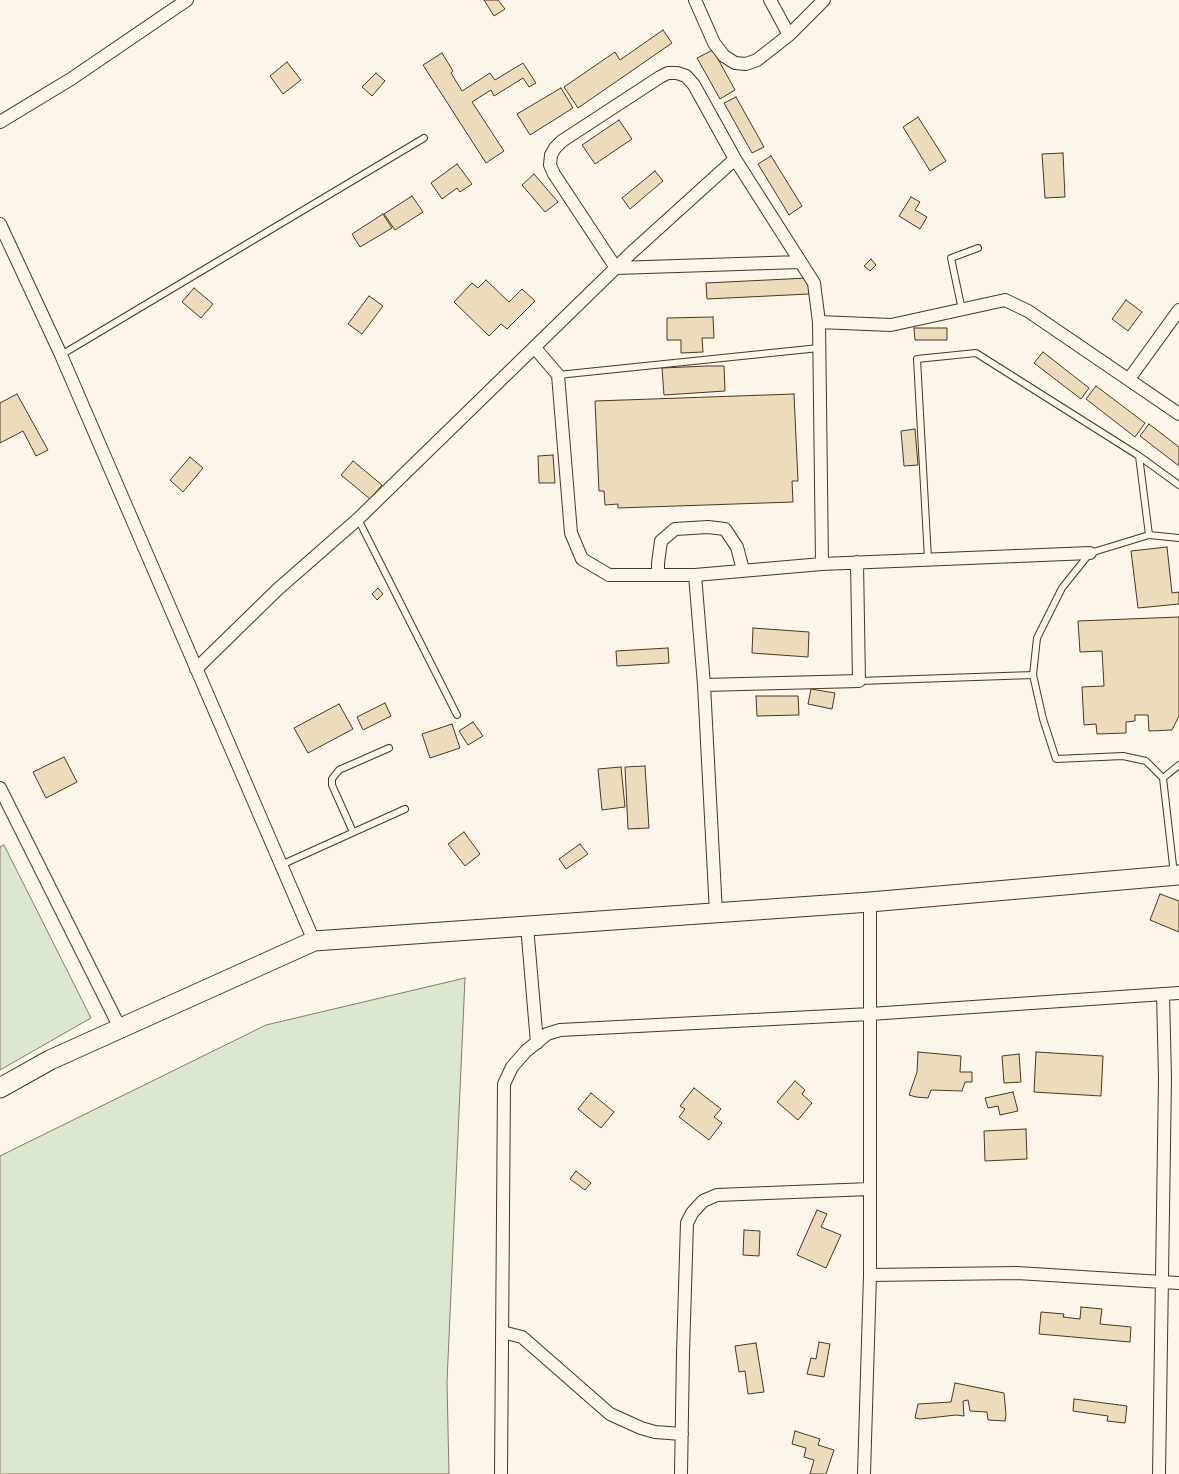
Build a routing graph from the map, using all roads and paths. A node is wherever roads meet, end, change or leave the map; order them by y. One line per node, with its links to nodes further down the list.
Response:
1 (187, 0): 6 (street)
2 (695, 0): 5 (street)
3 (770, 0): 5 (street)
4 (824, 0): 5 (street)
5 (789, 35)
6 (0, 122)
7 (424, 138): 19 (lane)
8 (735, 159): 12 (street); 13 (street); 13 (street)
9 (0, 224): 10 (street)
10 (5, 247): 19 (street)
11 (978, 248): 14 (lane)
12 (800, 262): 13 (street); 16 (street)
13 (616, 268): 17 (street)
14 (962, 310): 16 (street); 21 (street)
15 (1179, 310): 21 (street)
16 (819, 322): 18 (street)
17 (535, 348): 20 (street); 25 (street)
18 (819, 348): 20 (lane); 31 (street)
19 (61, 355): 35 (street)
20 (558, 376): 33 (street)
21 (1129, 379): 22 (street)
22 (1179, 414)
23 (1139, 456): 24 (lane); 26 (lane); 29 (lane)
24 (1179, 485)
25 (358, 519): 35 (street); 39 (lane)
26 (1149, 535): 27 (lane); 28 (lane)
27 (1179, 538)
28 (1090, 553): 29 (street); 36 (lane)
29 (928, 559): 30 (street)
30 (857, 562): 31 (street); 37 (street)
31 (822, 564): 32 (street)
32 (743, 570): 33 (street); 34 (street)
33 (658, 575): 34 (street)
34 (695, 575): 38 (street)
35 (196, 668): 47 (street)
36 (1034, 675): 37 (lane); 42 (lane)
37 (859, 681): 38 (street)
38 (704, 684): 50 (street)
39 (458, 715)
40 (390, 748): 46 (lane)
41 (1179, 765): 42 (lane)
42 (1163, 778): 48 (lane)
43 (0, 788): 44 (street)
44 (4, 808): 56 (street)
45 (405, 809): 46 (lane)
46 (354, 832): 47 (lane)
47 (281, 865): 52 (street)
48 (1176, 875): 49 (street)
49 (870, 902): 50 (street); 55 (street)
50 (716, 913): 51 (street)
51 (527, 926): 52 (street); 57 (street)
52 (314, 941): 56 (street)
53 (1179, 993): 54 (street)
54 (1163, 994): 55 (street); 61 (street)
55 (870, 1014): 57 (street); 59 (street)
56 (120, 1028): 58 (street)
57 (536, 1042): 63 (street)
58 (0, 1088)
59 (870, 1189): 60 (street); 64 (street)
60 (870, 1275): 61 (street); 67 (street)
61 (1162, 1283): 62 (street); 68 (street)
62 (1179, 1283)
63 (502, 1332): 64 (street); 65 (street)
64 (682, 1434): 66 (street)
65 (502, 1474)
66 (681, 1474)
67 (864, 1474)
68 (1159, 1474)

